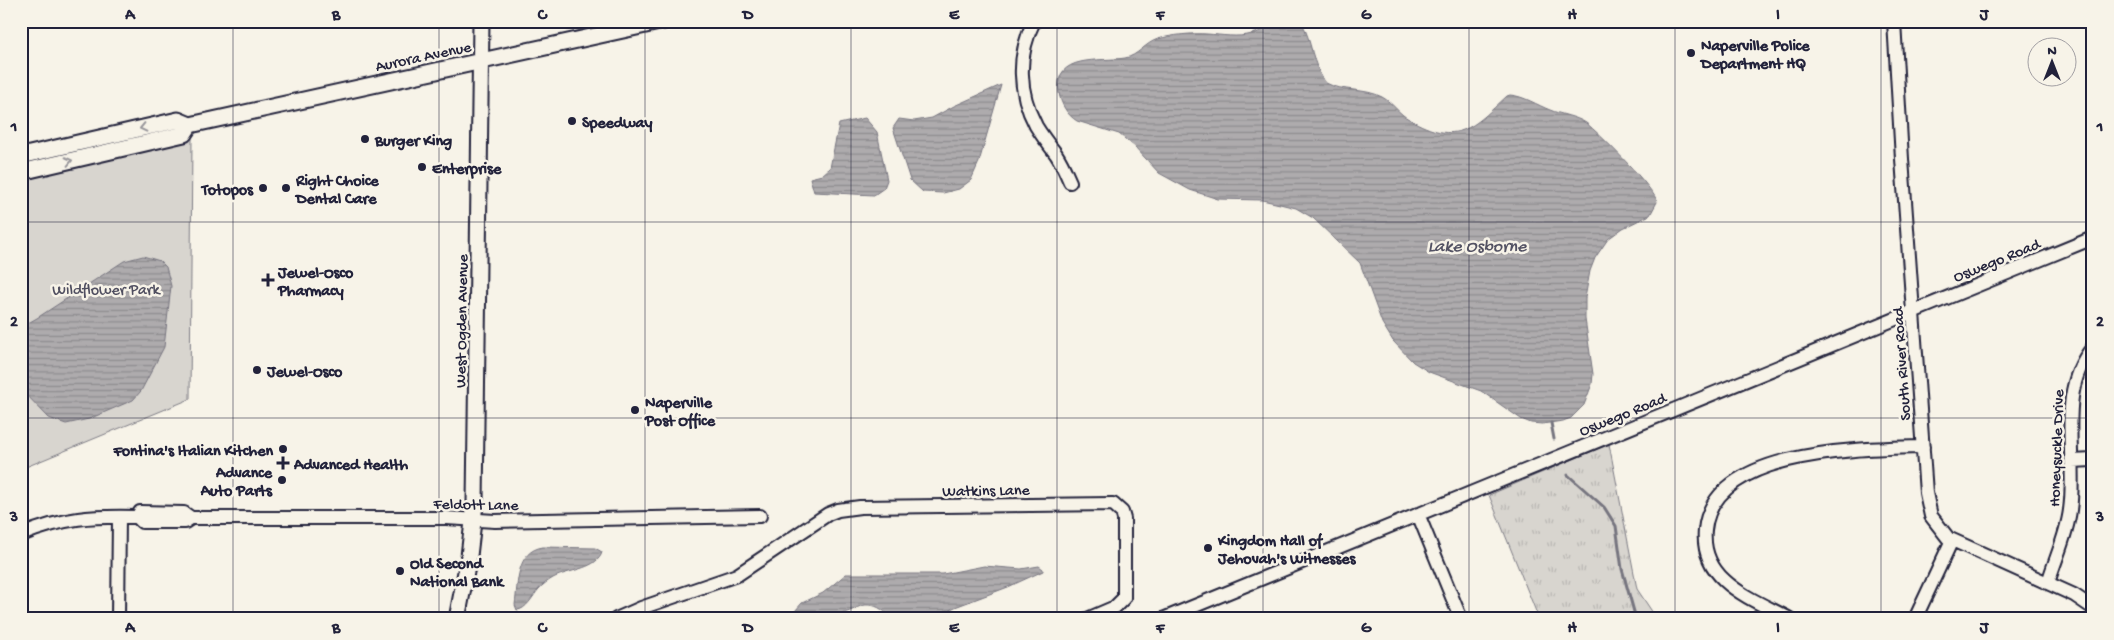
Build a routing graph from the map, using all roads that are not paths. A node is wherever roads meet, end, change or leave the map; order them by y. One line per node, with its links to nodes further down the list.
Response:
1 (481, 21): 5 (main road, West Ogden Avenue)
2 (664, 21): 5 (main road, Aurora Avenue)
3 (1034, 21): 9 (street)
4 (1894, 21): 11 (street, South River Road)
5 (480, 61): 6 (main road, Aurora Avenue); 19 (main road, West Ogden Avenue)
6 (190, 125): 7 (main road, Aurora Avenue, one-way to 7); 8 (main road, Aurora Avenue, one-way to 6)
7 (21, 156)
8 (21, 172)
9 (1070, 182)
10 (2093, 238): 11 (street, Oswego Road)
11 (1912, 311): 13 (street, South River Road); 16 (street, Oswego Road)
12 (2093, 347): 15 (street, Honeysuckle Drive)
13 (1922, 446): 21 (street, South River Road); 30 (street)
14 (2093, 460): 15 (street)
15 (2072, 461): 22 (street, Honeysuckle Drive)
16 (1418, 514): 28 (street, Oswego Road); 29 (street)
17 (760, 516): 19 (street, Feldott Lane)
18 (119, 517): 19 (street, Feldott Lane); 20 (street, Feldott Lane); 24 (street)
19 (474, 520): 25 (main road, West Ogden Avenue)
20 (21, 535)
21 (1952, 540): 22 (street, South River Road); 31 (street)
22 (2048, 583): 23 (street, South River Road)
23 (2093, 608)
24 (118, 619)
25 (457, 619)
26 (616, 619): 27 (street, Watkins Lane)
27 (1087, 619)
28 (1163, 619)
29 (1461, 619)
30 (1790, 619)
31 (1915, 619)

